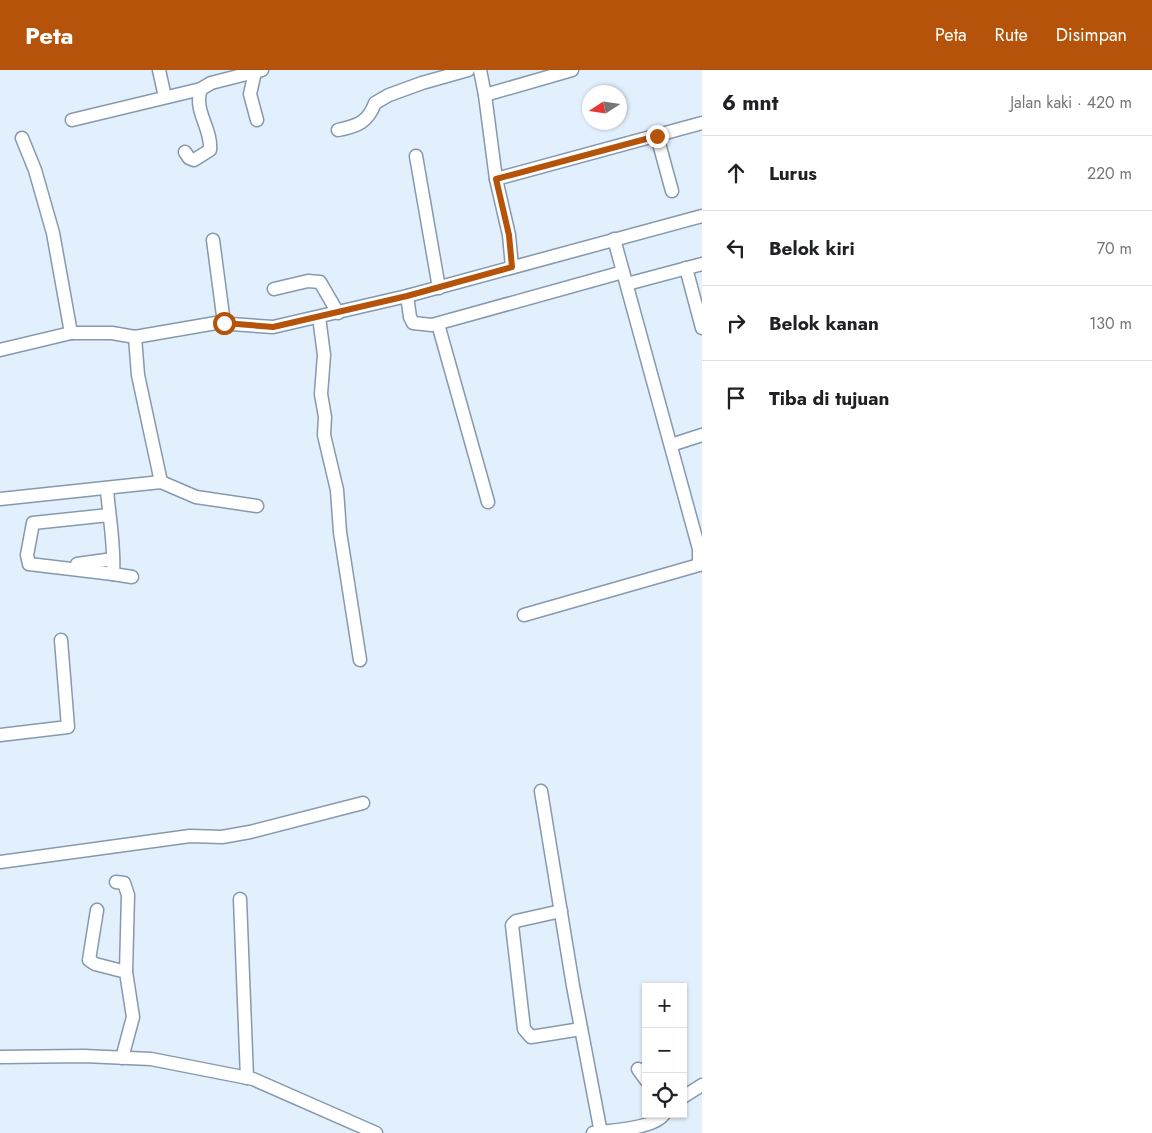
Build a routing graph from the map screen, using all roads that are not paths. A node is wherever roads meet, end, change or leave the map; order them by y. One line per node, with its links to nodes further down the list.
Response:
1 (159, 70): 8 (street)
2 (468, 70): 12 (street)
3 (480, 70): 7 (street)
4 (572, 70): 7 (street)
5 (258, 71): 6 (street); 10 (street)
6 (201, 89): 8 (street); 15 (street)
7 (486, 95): 17 (street)
8 (165, 97): 9 (street)
9 (72, 120)
10 (257, 120)
11 (702, 123): 13 (street)
12 (338, 130)
13 (657, 136): 17 (street); 18 (street)
14 (22, 138): 34 (street)
15 (185, 152)
16 (416, 156): 26 (street)
17 (496, 179): 23 (street)
18 (672, 191)
19 (702, 216): 20 (street)
20 (614, 239): 23 (street); 25 (street)
21 (213, 240): 31 (street)
22 (702, 264): 24 (street)
23 (512, 267): 26 (street)
24 (686, 268): 25 (street); 33 (street)
25 (625, 278): 32 (street); 38 (street)
26 (439, 288): 28 (street)
27 (274, 289): 29 (street)
28 (407, 296): 29 (street); 32 (street)
29 (338, 313): 30 (street)
30 (319, 317): 31 (street); 51 (street)
31 (224, 323): 35 (street)
32 (438, 324): 42 (street)
33 (702, 328)
34 (71, 333): 35 (street); 36 (street)
35 (135, 337): 39 (street)
36 (0, 350)
37 (702, 435): 38 (street)
38 (671, 445): 49 (street)
39 (160, 482): 40 (street); 43 (street)
40 (107, 489): 41 (street); 44 (street)
41 (0, 499)
42 (488, 502)
43 (256, 506)
44 (109, 515): 45 (street); 46 (street)
45 (113, 559): 46 (street); 47 (street)
46 (75, 569): 47 (street)
47 (113, 574): 48 (street)
48 (132, 577)
49 (524, 615)
50 (61, 640): 52 (street)
51 (360, 660)
52 (0, 735)
53 (541, 791): 59 (street)
54 (363, 803): 55 (street)
55 (0, 862)
56 (116, 882): 60 (street)
57 (240, 899): 66 (street)
58 (97, 910): 60 (street)
59 (561, 911): 61 (street); 61 (street)
60 (126, 972): 63 (street)
61 (582, 1029): 71 (street)
62 (0, 1057): 63 (street)
63 (122, 1058): 66 (street)
64 (638, 1069): 65 (street)
65 (642, 1074)
66 (247, 1078): 70 (street)
67 (702, 1085): 68 (street)
68 (687, 1094)
69 (660, 1118): 71 (street)
70 (376, 1133)
71 (598, 1133)

